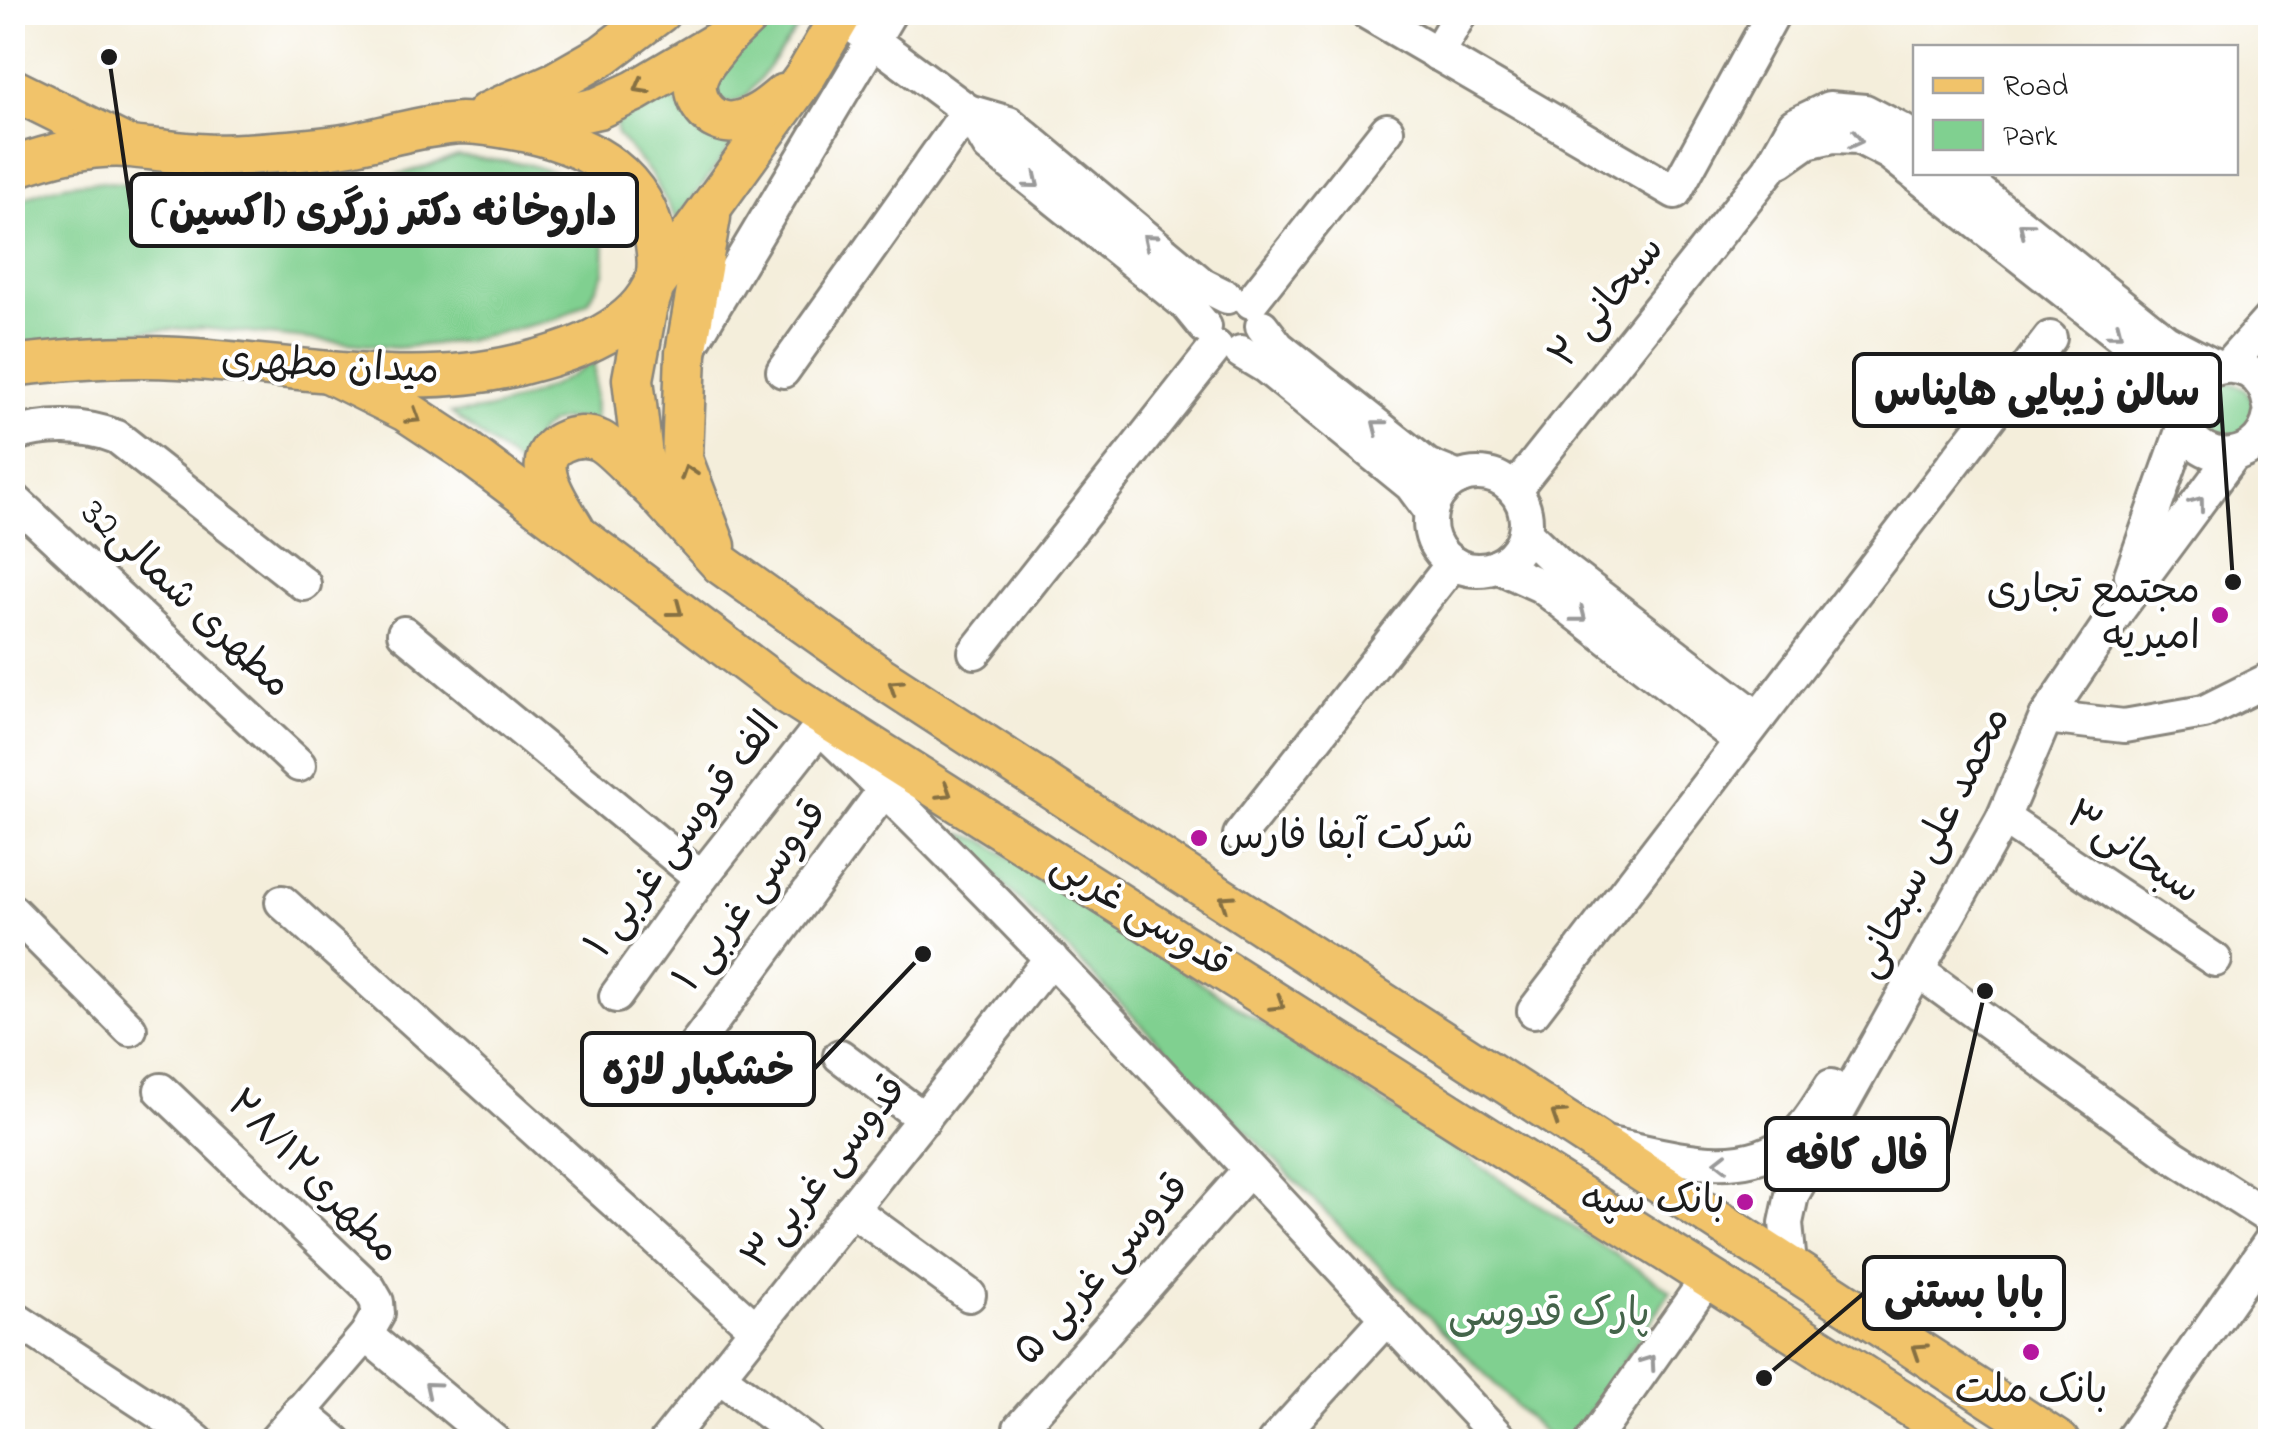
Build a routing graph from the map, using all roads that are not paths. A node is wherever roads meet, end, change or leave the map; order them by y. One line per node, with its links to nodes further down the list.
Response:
1 (660, 12): 14 (main road)
2 (890, 12): 9 (street)
3 (1366, 12): 7 (street)
4 (1461, 12): 10 (street)
5 (1774, 12): 10 (street)
6 (842, 15): 9 (street); 11 (main road)
7 (1405, 22): 10 (street)
8 (739, 25): 11 (main road); 14 (main road, one-way to 14)
9 (874, 42): 13 (street); 29 (street)
10 (1437, 54)
11 (805, 77): 23 (main road)
12 (12, 89): 17 (main road)
13 (968, 112): 22 (street); 32 (street)
14 (466, 123): 17 (main road); 24 (main road)
15 (1387, 130): 25 (street)
16 (1913, 139): 20 (street)
17 (128, 147): 19 (main road)
18 (1913, 164): 20 (street, one-way to 18)
19 (12, 168)
20 (1769, 170): 40 (street, سبحانی ۲)
21 (1942, 177): 31 (street, one-way to 21); 34 (street, one-way to 34)
22 (1081, 201): 25 (street, one-way to 22); 28 (street)
23 (712, 205): 24 (main road); 29 (main road)
24 (654, 286): 33 (main road, میدان مطهری); 39 (main road, قدوسی غربی)
25 (1247, 309): 28 (street); 28 (street); 38 (street, one-way to 25)
26 (2270, 320): 31 (street)
27 (2050, 338): 56 (street)
28 (1220, 342): 42 (street); 51 (street)
29 (686, 353): 45 (main road, one-way to 29)
30 (19, 367): 33 (main road, میدان مطهری)
31 (2222, 367): 34 (street); 35 (street)
32 (784, 371)
33 (328, 372): 44 (main road, قدوسی غربی, one-way to 44)
34 (2184, 409): 37 (street); 49 (street, محمد علی سبحانی)
35 (2270, 411): 37 (street)
36 (12, 435): 48 (street)
37 (2234, 454): 49 (street, محمد علی سبحانی, one-way to 37)
38 (1459, 478): 40 (street); 42 (street)
39 (652, 488): 44 (main road); 45 (main road, قدوسی غربی)
40 (1514, 490): 43 (street)
41 (12, 498): 57 (street, 32مطهرى شمالى)
42 (1431, 512): 46 (street)
43 (1525, 532): 47 (street); 56 (street)
44 (580, 539): 53 (main road, قدوسی غربی, one-way to 53)
45 (722, 564): 75 (main road, قدوسی غربی, one-way to 45)
46 (1453, 564): 47 (street); 60 (street)
47 (1497, 566): 56 (street, one-way to 56)
48 (304, 584)
49 (2120, 608): 54 (street, محمد علی سبحانی)
50 (404, 632): 61 (street)
51 (975, 652)
52 (2270, 678): 54 (street)
53 (788, 693): 55 (street); 81 (main road, قدوسی غربی, one-way to 81)
54 (2046, 717): 59 (street, محمد علی سبحانی)
55 (820, 727): 58 (street); 61 (street, ۱ الف قدوسی غربی)
56 (1750, 730): 68 (street)
57 (300, 765)
58 (885, 789): 64 (street); 71 (street, ۱ قدوسی غربی)
59 (2003, 818): 65 (street, سبحانی۳); 66 (street, محمد علی سبحانی)
60 (1240, 835)
61 (701, 878): 67 (street, ۱ الف قدوسی غربی)
62 (282, 902): 85 (street)
63 (12, 911): 70 (street)
64 (1051, 958): 74 (street, قدوسی غربی۳); 76 (street)
65 (2215, 960)
66 (1918, 971): 69 (street, محمد علی سبحانی); 78 (street)
67 (616, 996)
68 (1534, 1011)
69 (1891, 1017): 75 (street, محمد علی سبحانی, one-way to 75); 80 (street, محمد علی سبحانی)
70 (130, 1029)
71 (687, 1056)
72 (840, 1056): 74 (street)
73 (161, 1090): 86 (street, مطهری۲۸/۱۲)
74 (924, 1119): 77 (street, قدوسی غربی۳)
75 (1597, 1142): 80 (main road, قدوسی غربی)
76 (1250, 1170): 84 (street); 89 (street, ۵ قدوسی غربی)
77 (851, 1209): 82 (street); 85 (street, قدوسی غربی۳)
78 (2270, 1218)
79 (2270, 1242): 101 (street)
80 (1790, 1265): 100 (main road, قدوسی غربی, one-way to 80)
81 (1709, 1276): 90 (street, one-way to 81); 99 (main road, قدوسی غربی)
82 (970, 1295)
83 (12, 1316): 91 (street)
84 (1387, 1318): 97 (street); 98 (street)
85 (756, 1330): 87 (street, قدوسی غربی۳)
86 (366, 1335): 88 (street); 94 (street, one-way to 86)
87 (718, 1376): 95 (street, قدوسی غربی۳); 96 (street)
88 (299, 1412): 92 (street); 93 (street)
89 (1020, 1428)
90 (1607, 1436)
91 (198, 1442)
92 (274, 1442)
93 (336, 1442)
94 (495, 1442)
95 (666, 1442)
96 (807, 1442)
97 (1274, 1442)
98 (1503, 1442)
99 (1966, 1442)
100 (2059, 1442)
101 (2130, 1442)

